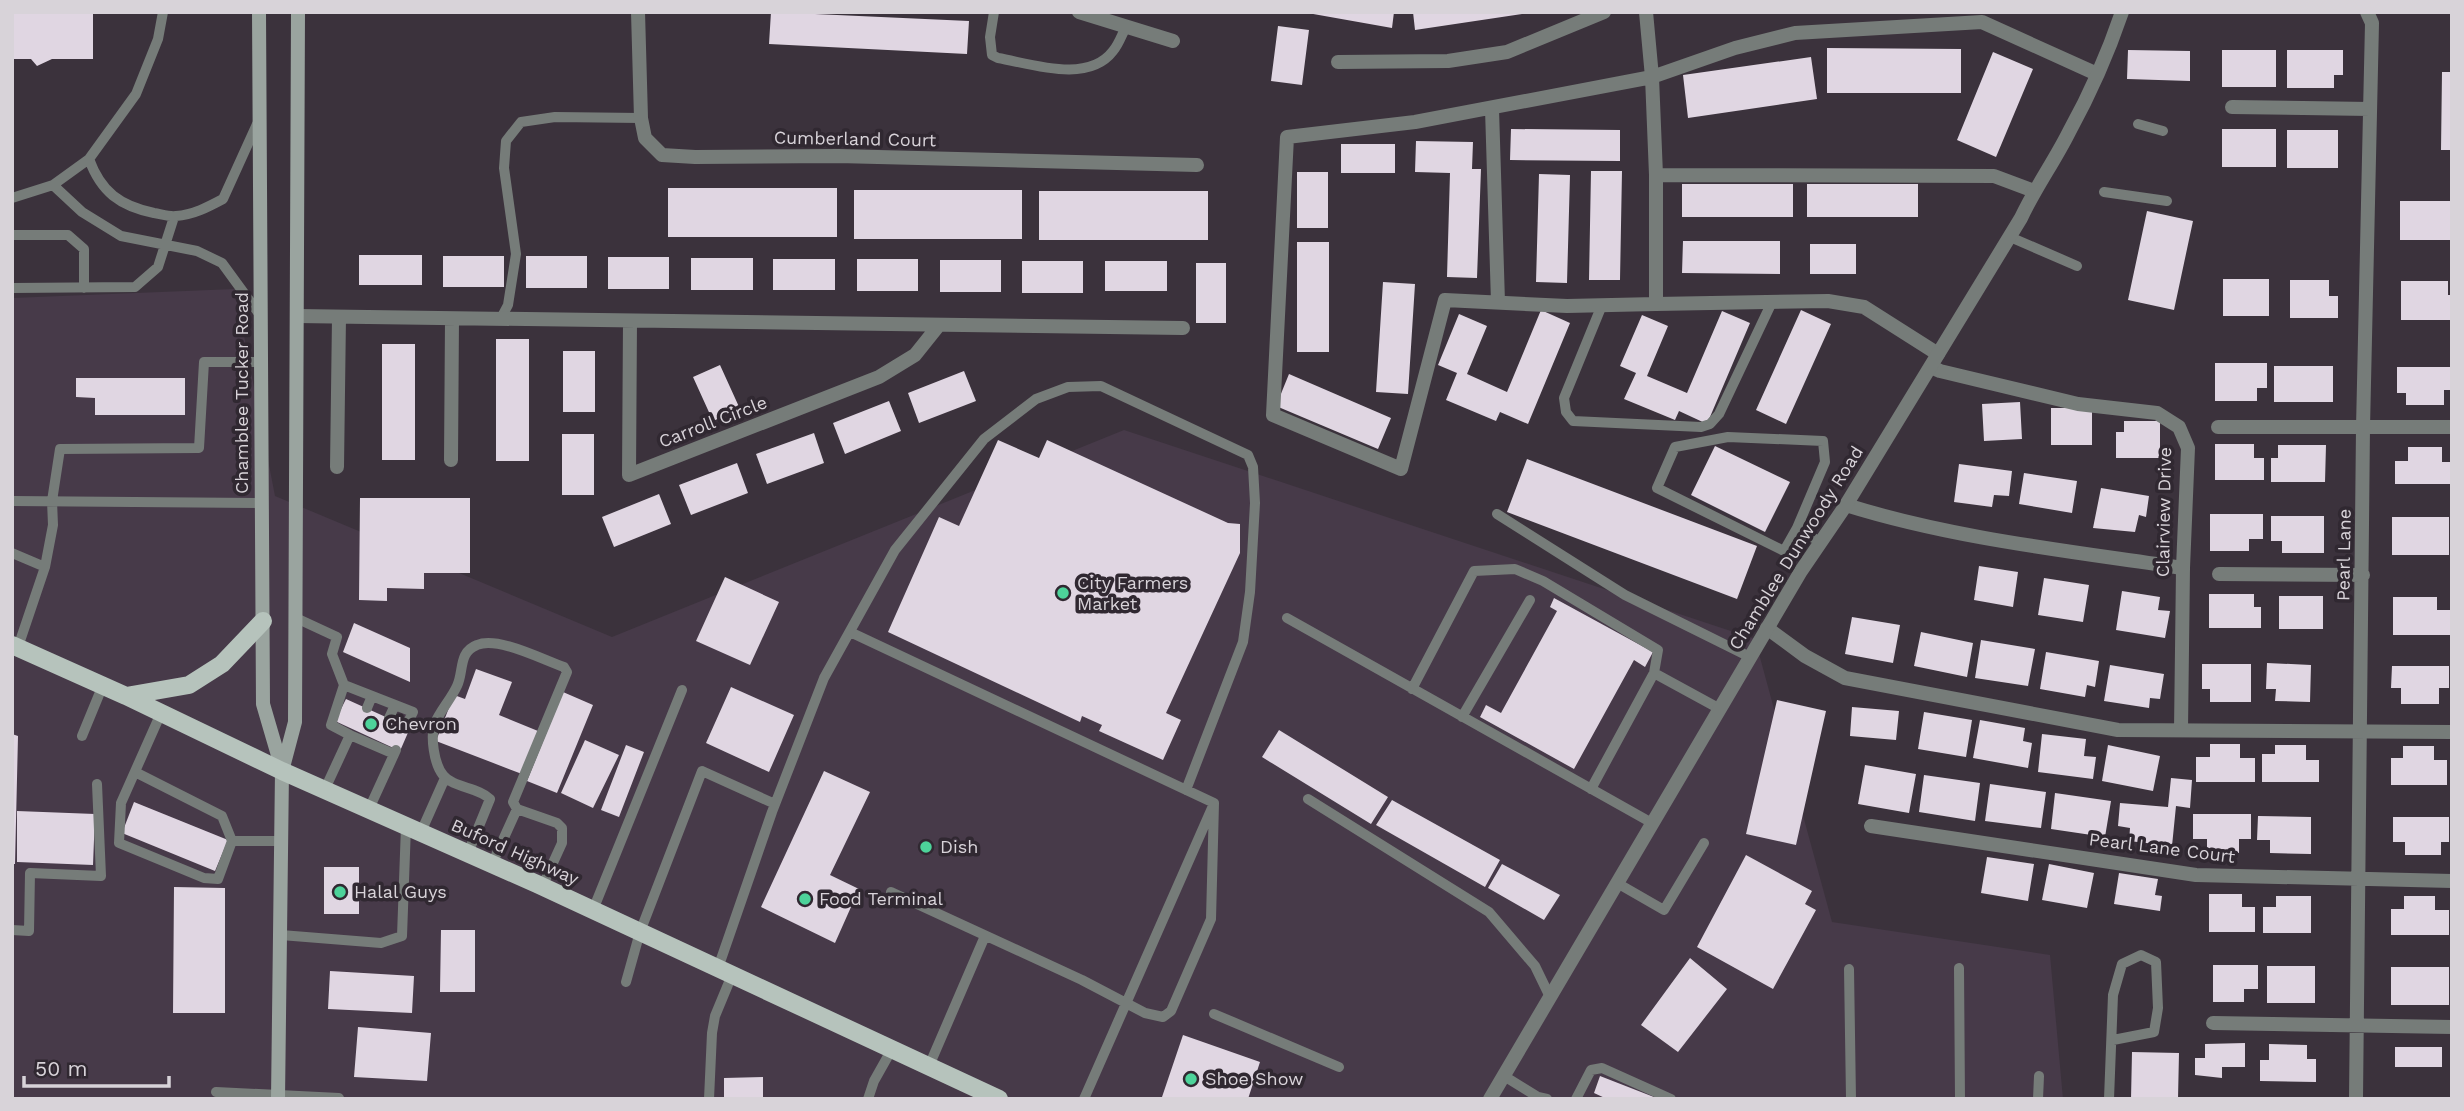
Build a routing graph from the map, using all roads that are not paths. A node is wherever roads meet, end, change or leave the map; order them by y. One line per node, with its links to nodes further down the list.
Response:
1 (163, 12): 24 (lane)
2 (259, 12): 20 (main road, Chamblee Tucker Road)
3 (298, 12): 44 (main road, Chamblee Tucker Road)
4 (638, 12): 21 (street, Cumberland Court)
5 (994, 12): 12 (lane)
6 (1079, 12): 12 (street)
7 (1604, 12): 14 (street)
8 (1646, 12): 16 (street)
9 (2122, 12): 15 (street, Chamblee Dunwoody Road)
10 (2367, 12): 19 (street, Pearl Lane)
11 (1982, 17): 15 (street); 16 (street)
12 (1126, 27): 13 (street)
13 (1173, 41)
14 (1338, 62)
15 (2097, 74): 28 (street, Chamblee Dunwoody Road)
16 (1652, 77): 18 (street); 26 (street)
17 (2232, 107): 19 (street)
18 (1492, 109): 39 (street); 39 (street, Clairview Drive)
19 (2370, 109): 54 (street, Pearl Lane)
20 (260, 117): 32 (lane); 43 (main road, Chamblee Tucker Road)
21 (641, 118): 25 (street, Cumberland Court); 47 (lane)
22 (2138, 124): 23 (lane)
23 (2163, 131)
24 (89, 159): 27 (lane); 32 (lane)
25 (1197, 165)
26 (1656, 175): 28 (street); 41 (street)
27 (53, 185): 30 (lane); 35 (lane)
28 (2034, 191): 34 (street, Chamblee Dunwoody Road)
29 (2104, 192): 31 (lane)
30 (12, 198)
31 (2167, 201)
32 (174, 217): 35 (lane)
33 (12, 235): 38 (lane)
34 (2010, 237): 36 (lane); 51 (street, Chamblee Dunwoody Road)
35 (166, 246): 38 (lane); 43 (lane)
36 (2077, 266)
37 (12, 288): 38 (lane)
38 (84, 288)
39 (1498, 302): 42 (street, Clairview Drive)
40 (1772, 302): 41 (street, Clairview Drive); 42 (lane); 51 (street, Clairview Drive)
41 (1656, 304): 42 (street, Clairview Drive)
42 (1602, 305)
43 (261, 316): 52 (main road, Chamblee Tucker Road)
44 (297, 316): 45 (street); 71 (main road, Chamblee Tucker Road)
45 (339, 317): 46 (street); 57 (street)
46 (452, 319): 47 (street); 56 (street)
47 (500, 320): 48 (street)
48 (629, 321): 49 (street); 49 (street, Carroll Circle)
49 (939, 325): 50 (street)
50 (1184, 328)
51 (1935, 361): 61 (street, Chamblee Dunwoody Road); 67 (street, Clairview Drive)
52 (261, 362): 59 (lane); 60 (main road, Chamblee Tucker Road)
53 (2218, 427): 54 (street)
54 (2363, 428): 55 (street); 69 (street, Pearl Lane)
55 (2452, 428)
56 (451, 460)
57 (337, 467)
58 (12, 501): 59 (lane)
59 (52, 501): 60 (lane); 66 (lane)
60 (262, 503): 73 (main road, Chamblee Tucker Road)
61 (1846, 505): 64 (street, Chamblee Dunwoody Road); 67 (street)
62 (1497, 514): 77 (lane)
63 (1797, 528): 63 (lane); 64 (lane)
64 (1820, 542): 74 (street, Chamblee Dunwoody Road)
65 (12, 553): 66 (lane)
66 (45, 567): 76 (lane)
67 (2183, 568): 92 (street, Clairview Drive)
68 (2218, 574): 69 (street)
69 (2363, 575): 93 (street, Pearl Lane)
70 (1530, 600): 89 (lane)
71 (296, 618): 80 (lane); 97 (main road, Chamblee Tucker Road)
72 (1287, 618): 81 (lane)
73 (263, 621): 83 (main road); 97 (main road, Chamblee Tucker Road)
74 (1767, 628): 77 (street, Chamblee Dunwoody Road); 92 (street)
75 (850, 632): 103 (lane); 103 (lane); 106 (lane)
76 (15, 646): 79 (main road, Buford Highway)
77 (1750, 657): 87 (street, Chamblee Dunwoody Road)
78 (1654, 673): 81 (lane); 87 (lane); 102 (lane)
79 (103, 685): 83 (main road, Buford Highway); 96 (lane)
80 (344, 685): 84 (lane); 95 (lane)
81 (1412, 689): 89 (lane)
82 (682, 690): 122 (lane)
83 (127, 696): 88 (main road, Buford Highway)
84 (372, 696): 85 (lane); 86 (lane)
85 (395, 705): 90 (lane); 91 (lane)
86 (367, 708)
87 (1720, 709): 109 (street, Chamblee Dunwoody Road)
88 (161, 713): 97 (main road, Buford Highway); 98 (lane)
89 (1462, 717): 102 (lane)
90 (389, 718)
91 (406, 726)
92 (2181, 730): 93 (street)
93 (2361, 730): 94 (street); 117 (street, Pearl Lane)
94 (2452, 732)
95 (354, 734): 101 (lane); 107 (lane)
96 (82, 736)
97 (282, 771): 101 (main road, Buford Highway); 113 (main road, Chamblee Tucker Road)
98 (135, 772): 112 (lane); 112 (lane)
99 (444, 778): 108 (lane); 111 (lane); 115 (lane)
100 (97, 784): 123 (lane)
101 (325, 789): 107 (main road, Buford Highway)
102 (1591, 789): 109 (lane)
103 (1186, 790): 105 (lane)
104 (1308, 799): 131 (lane)
105 (1214, 803): 132 (lane); 132 (lane)
106 (775, 804): 124 (lane); 129 (lane)
107 (369, 809): 111 (main road, Buford Highway)
108 (517, 809): 116 (lane); 120 (lane)
109 (1652, 823): 119 (street, Chamblee Dunwoody Road)
110 (1871, 827): 117 (street, Pearl Lane Court)
111 (414, 829): 115 (main road, Buford Highway); 125 (lane)
112 (232, 841): 113 (lane)
113 (281, 841): 125 (main road, Chamblee Tucker Road)
114 (1704, 843): 119 (lane)
115 (468, 853): 116 (main road, Buford Highway)
116 (492, 864): 120 (main road, Buford Highway)
117 (2359, 880): 118 (street, Pearl Lane Court); 135 (street, Pearl Lane)
118 (2452, 881)
119 (1617, 883): 131 (street, Chamblee Dunwoody Road)
120 (542, 887): 122 (main road, Buford Highway)
121 (891, 892): 126 (lane)
122 (593, 910): 124 (main road, Buford Highway)
123 (12, 930)
124 (640, 932): 129 (main road, Buford Highway); 130 (lane)
125 (281, 934): 144 (main road, Chamblee Tucker Road)
126 (985, 936): 132 (lane); 139 (lane)
127 (1959, 968): 155 (lane)
128 (1849, 969): 154 (lane)
129 (725, 972): 138 (main road, Buford Highway); 146 (lane)
130 (626, 982)
131 (1550, 997): 141 (street, Chamblee Dunwoody Road)
132 (1125, 1003): 149 (lane)
133 (1214, 1014): 140 (lane)
134 (2213, 1023): 135 (street)
135 (2357, 1026): 136 (street); 158 (street, Pearl Lane)
136 (2452, 1027)
137 (2112, 1040): 137 (lane); 157 (lane)
138 (892, 1049): 139 (main road, Buford Highway); 147 (lane)
139 (929, 1066): 148 (main road, Buford Highway)
140 (1339, 1067)
141 (1504, 1076): 150 (street, Chamblee Dunwoody Road); 151 (lane)
142 (2039, 1076): 156 (lane)
143 (216, 1092): 144 (lane)
144 (278, 1098): 145 (lane)
145 (340, 1098)
146 (709, 1099)
147 (868, 1099)
148 (999, 1099)
149 (1084, 1099)
150 (1490, 1099)
151 (1546, 1099)
152 (1576, 1099): 153 (lane)
153 (1671, 1099)
154 (1851, 1099)
155 (1960, 1099)
156 (2038, 1099)
157 (2109, 1099)
158 (2356, 1099)

